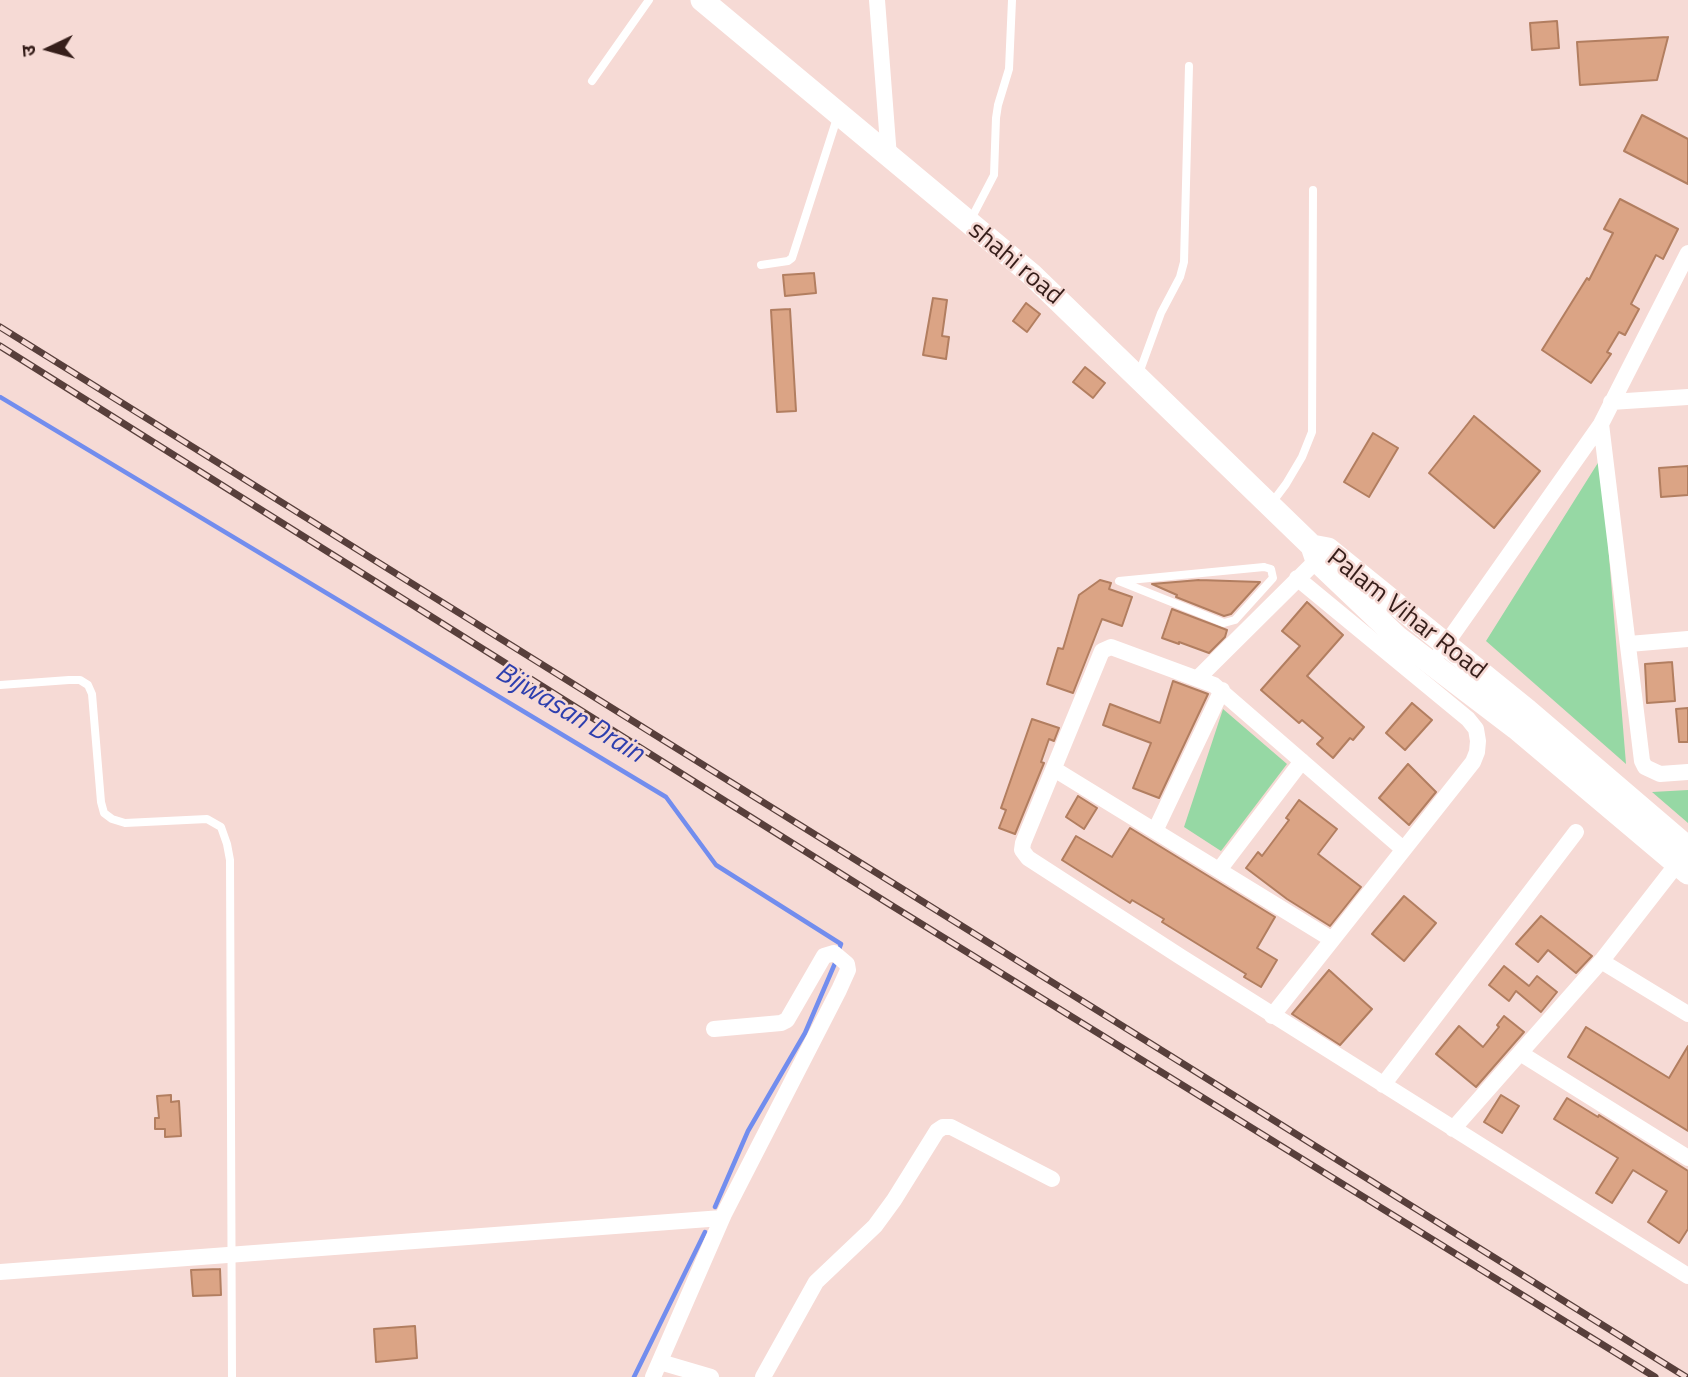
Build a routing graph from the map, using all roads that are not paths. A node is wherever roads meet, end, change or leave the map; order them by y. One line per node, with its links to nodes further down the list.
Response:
1 (649, 0): 6 (lane)
2 (877, 0): 8 (street)
3 (1012, 0): 10 (lane)
4 (708, 2): 7 (street, shahi road)
5 (1189, 66): 13 (lane)
6 (592, 80)
7 (839, 114): 8 (street, shahi road); 12 (lane)
8 (889, 157): 10 (street, shahi road)
9 (1313, 190): 17 (lane)
10 (968, 224): 13 (street, shahi road)
11 (1688, 253): 15 (street)
12 (761, 265)
13 (1138, 376): 17 (street, shahi road)
14 (1688, 397): 15 (street)
15 (1611, 402): 16 (street)
16 (1601, 424): 22 (street); 23 (street)
17 (1269, 506): 18 (street, shahi road)
18 (1319, 552): 19 (street); 23 (street, Palam Vihar Road); 24 (street, Palam Vihar Road)
19 (1297, 578): 20 (street); 33 (street)
20 (1273, 591): 20 (lane); 25 (street)
21 (1688, 639): 22 (street)
22 (1629, 644): 30 (street)
23 (1445, 645): 24 (street); 34 (street, Palam Vihar Road)
24 (1431, 664): 34 (street, Palam Vihar Road)
25 (1198, 678): 27 (street); 29 (street)
26 (0, 685): 47 (lane)
27 (1222, 690): 28 (street); 31 (street)
28 (1303, 761): 33 (street); 35 (street)
29 (1054, 769): 31 (street); 39 (street)
30 (1688, 772)
31 (1155, 831): 35 (street)
32 (1576, 832): 42 (street)
33 (1404, 849): 36 (street)
34 (1685, 861): 37 (street)
35 (1219, 870): 36 (street)
36 (1331, 939): 39 (street)
37 (1601, 961): 38 (street); 41 (street)
38 (1688, 1014)
39 (1272, 1016): 42 (street)
40 (714, 1030): 46 (street)
41 (1520, 1053): 43 (street); 44 (street)
42 (1383, 1085): 43 (street)
43 (1453, 1129): 49 (street)
44 (1688, 1158)
45 (1052, 1179): 53 (street)
46 (722, 1218): 47 (street); 50 (street)
47 (233, 1255): 48 (street); 51 (lane)
48 (0, 1272)
49 (1688, 1276)
50 (656, 1370): 52 (street)
51 (232, 1377)
52 (711, 1377)
53 (763, 1377)

